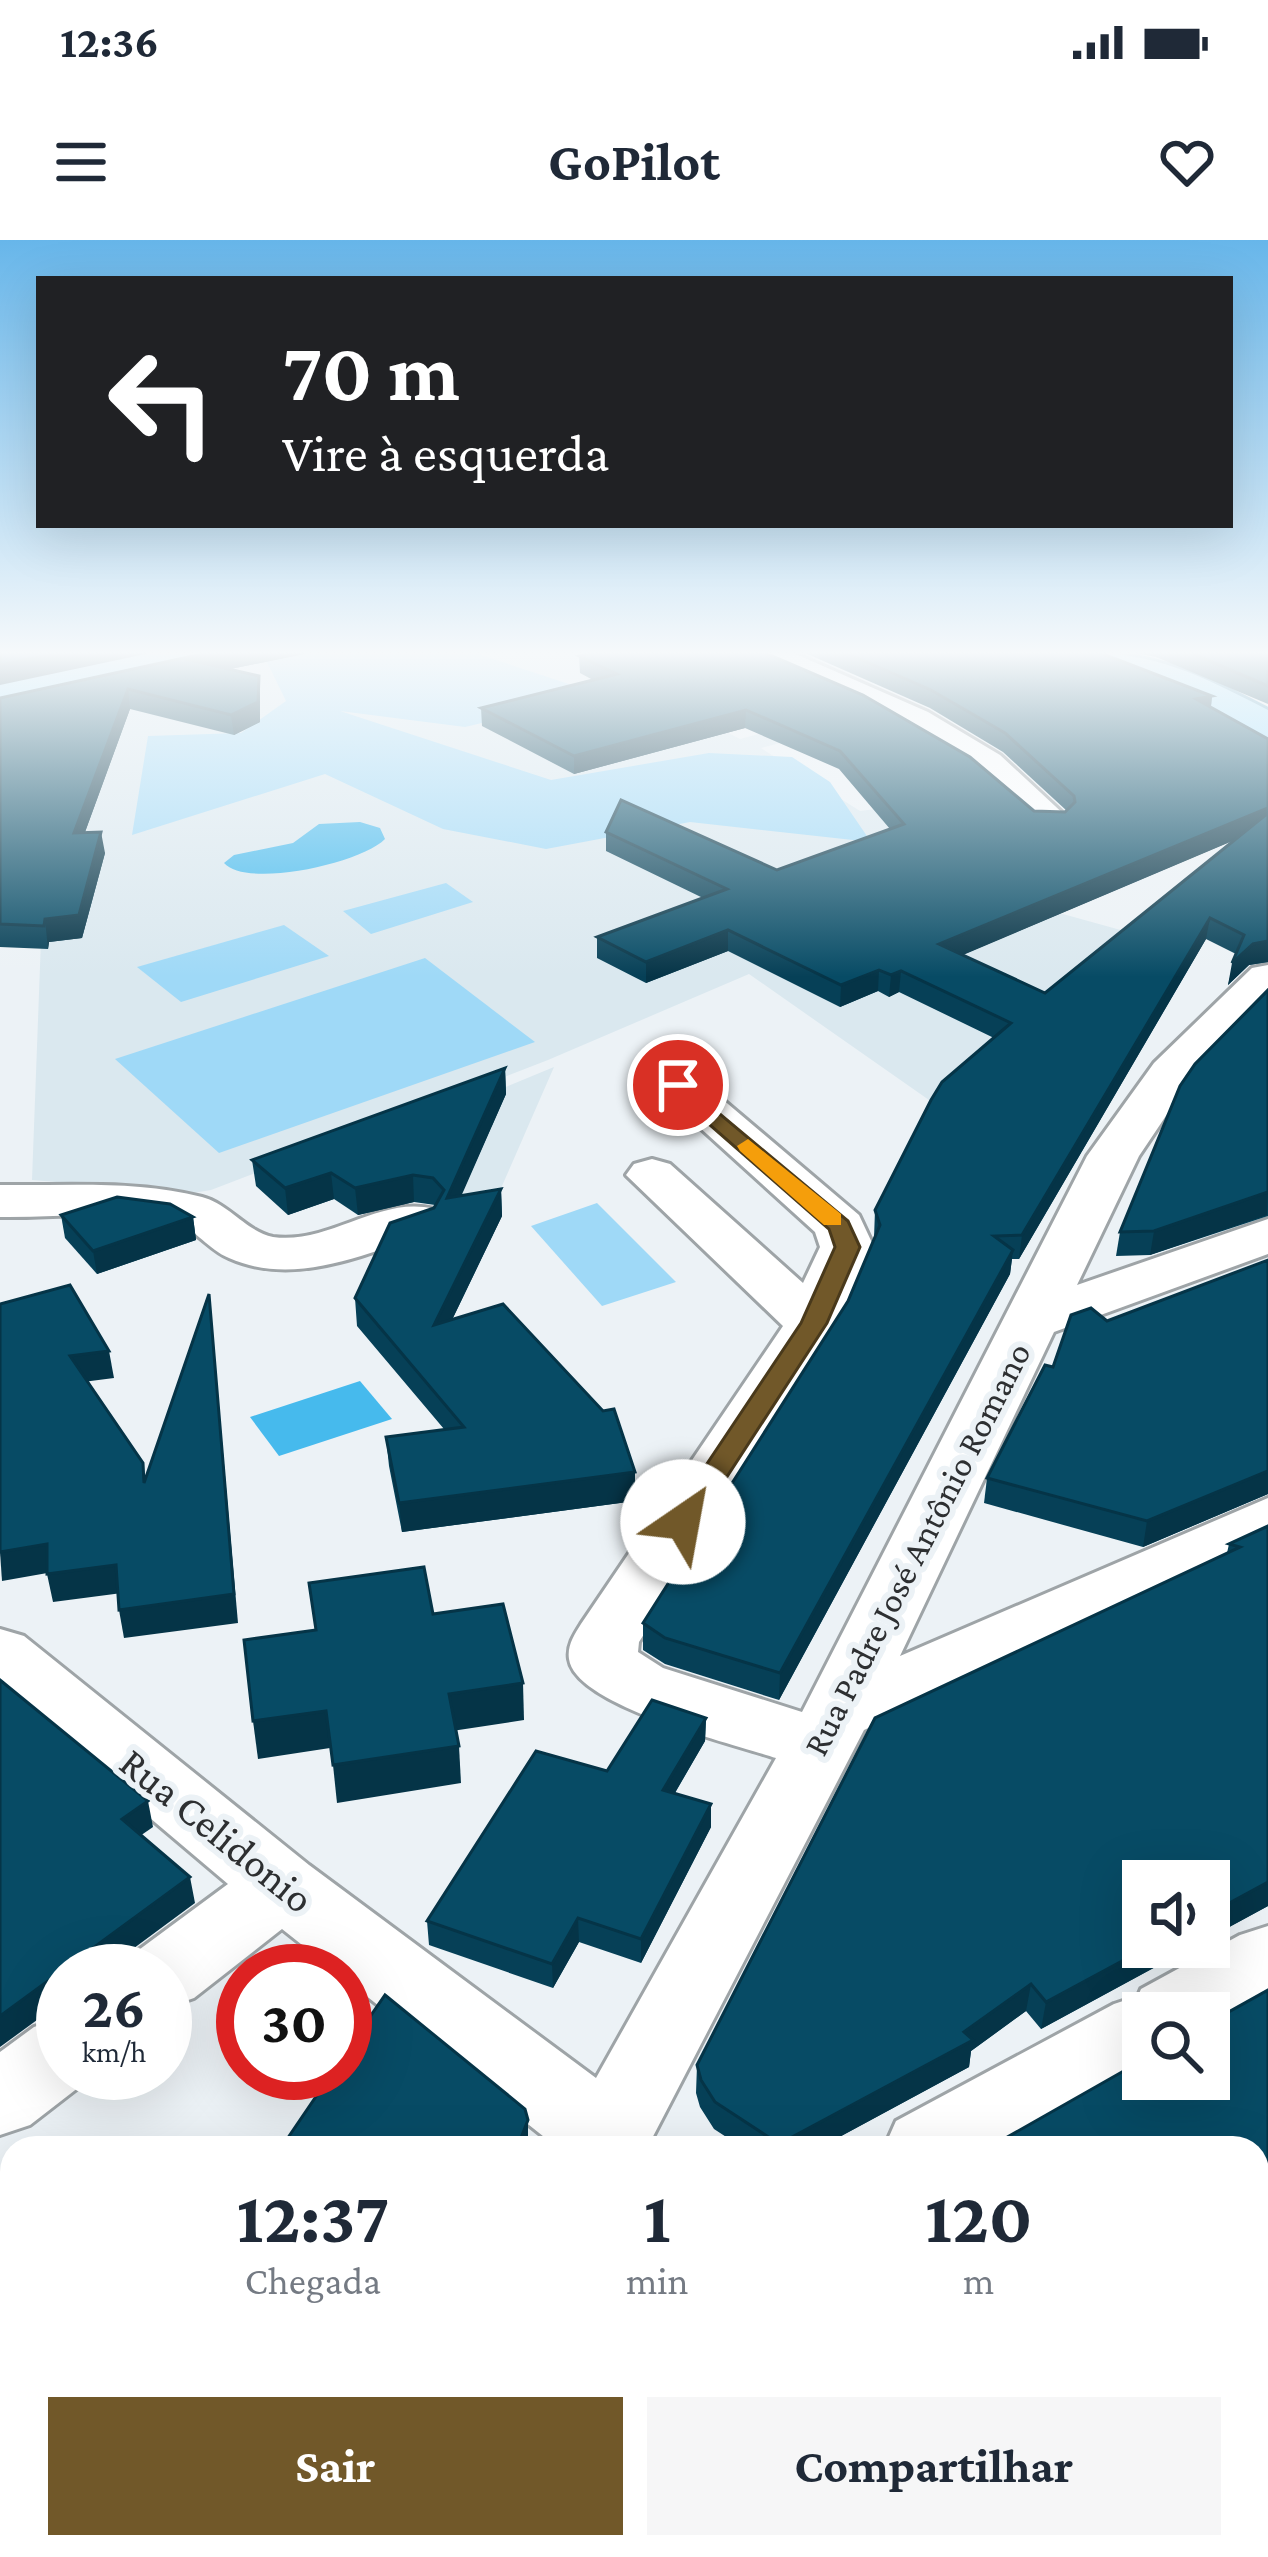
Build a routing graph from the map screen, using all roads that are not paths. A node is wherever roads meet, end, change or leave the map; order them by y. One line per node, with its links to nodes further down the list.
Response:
1 (985, 760): 2 (street)
2 (1049, 819)
3 (1268, 978): 9 (street, Rua Padre José Antônio Romano)
4 (678, 1085): 10 (street)
5 (652, 1175): 10 (street)
6 (0, 1201): 7 (street)
7 (415, 1220)
8 (1268, 1235): 9 (street)
9 (1031, 1321): 13 (street, Rua Padre José Antônio Romano)
10 (814, 1323): 13 (street)
11 (1268, 1519): 13 (street)
12 (0, 1653): 14 (street, Rua Celidonio)
13 (828, 1729): 22 (street, Rua Padre José Antônio Romano)
14 (282, 1886): 15 (street); 21 (street, Rua Celidonio)
15 (192, 1954)
16 (1268, 1958): 17 (street)
17 (1207, 1992)
18 (1122, 2040): 23 (street)
19 (36, 2072): 20 (street)
20 (0, 2099)
21 (596, 2136)
22 (607, 2136)
23 (949, 2136)

